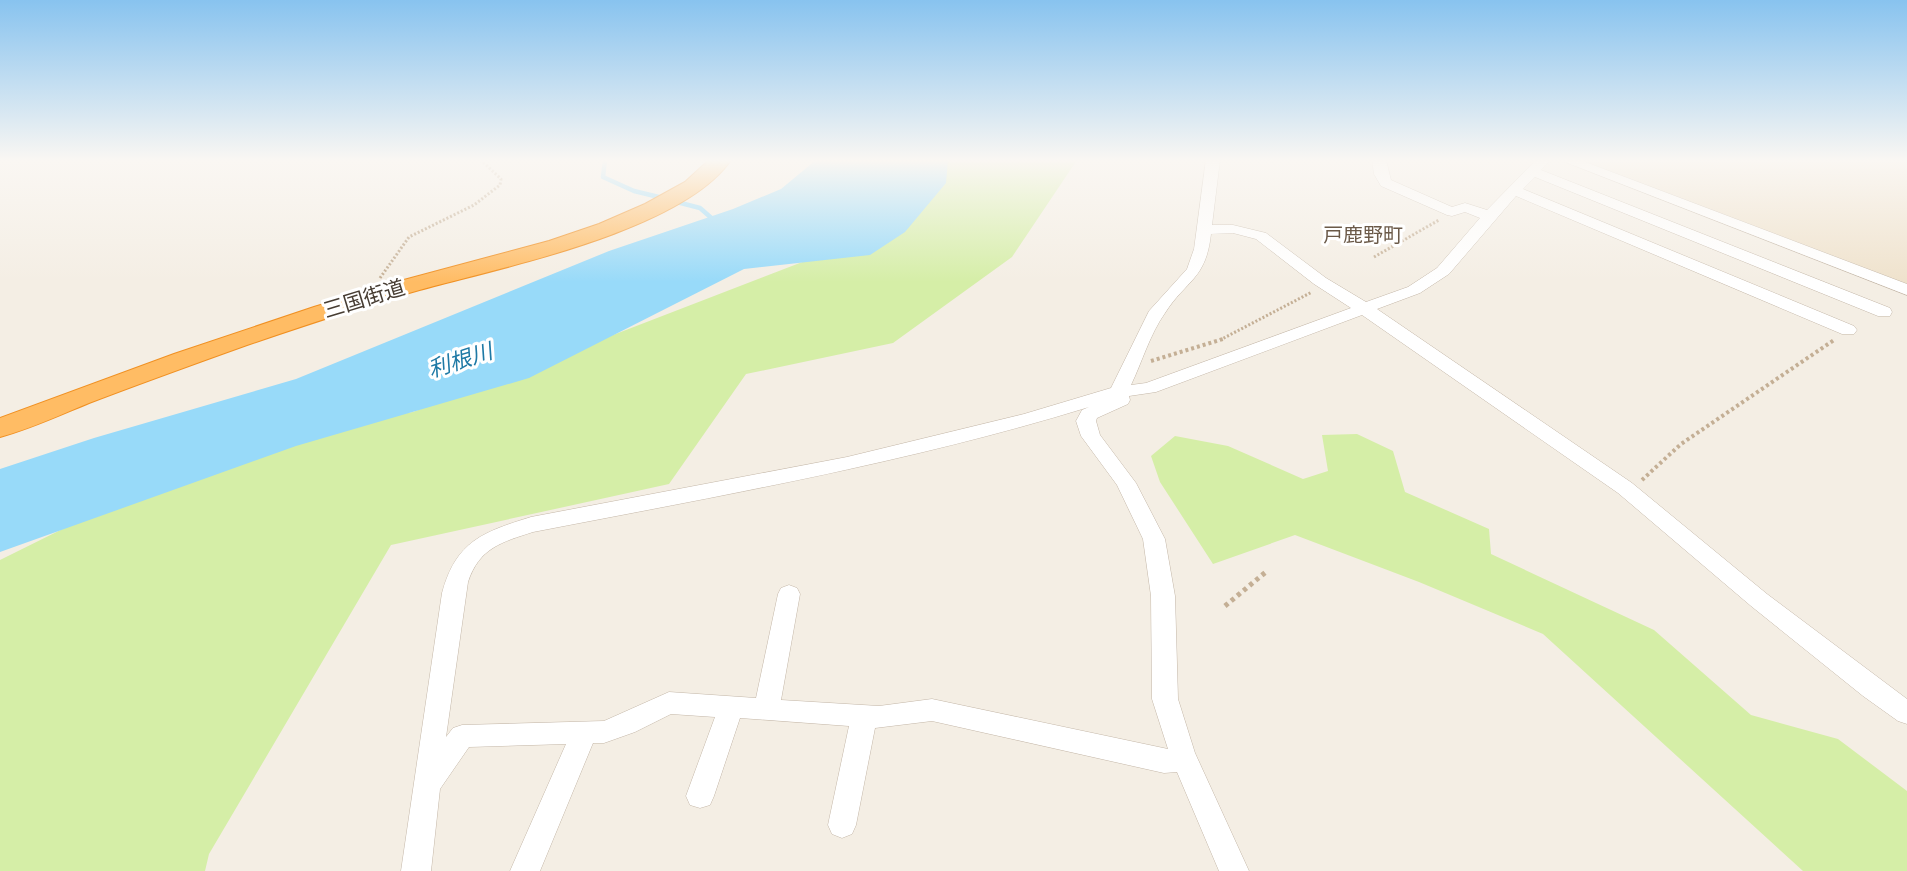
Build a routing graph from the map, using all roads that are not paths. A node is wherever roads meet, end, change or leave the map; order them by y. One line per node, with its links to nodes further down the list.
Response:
1 (666, 201): 15 (highway, 三国街道)
2 (1208, 201): 9 (street)
3 (1426, 201): 8 (street)
4 (1503, 201): 8 (street)
5 (1538, 201): 13 (street)
6 (1620, 201): 12 (street)
7 (1673, 201): 10 (street)
8 (1489, 216): 11 (street)
9 (1204, 230): 11 (street); 14 (street)
10 (1907, 290)
11 (1365, 309): 14 (street); 19 (street)
12 (1884, 312)
13 (1848, 330)
14 (1118, 392): 22 (street); 23 (street)
15 (0, 428)
16 (789, 594): 18 (street)
17 (731, 707): 18 (street); 21 (street); 24 (street)
18 (766, 710): 20 (street)
19 (1907, 713)
20 (864, 716): 22 (street); 25 (street)
21 (584, 733): 23 (street); 27 (street)
22 (1185, 760): 28 (street)
23 (427, 785): 26 (street)
24 (700, 796)
25 (842, 825)
26 (416, 871)
27 (525, 871)
28 (1234, 871)

